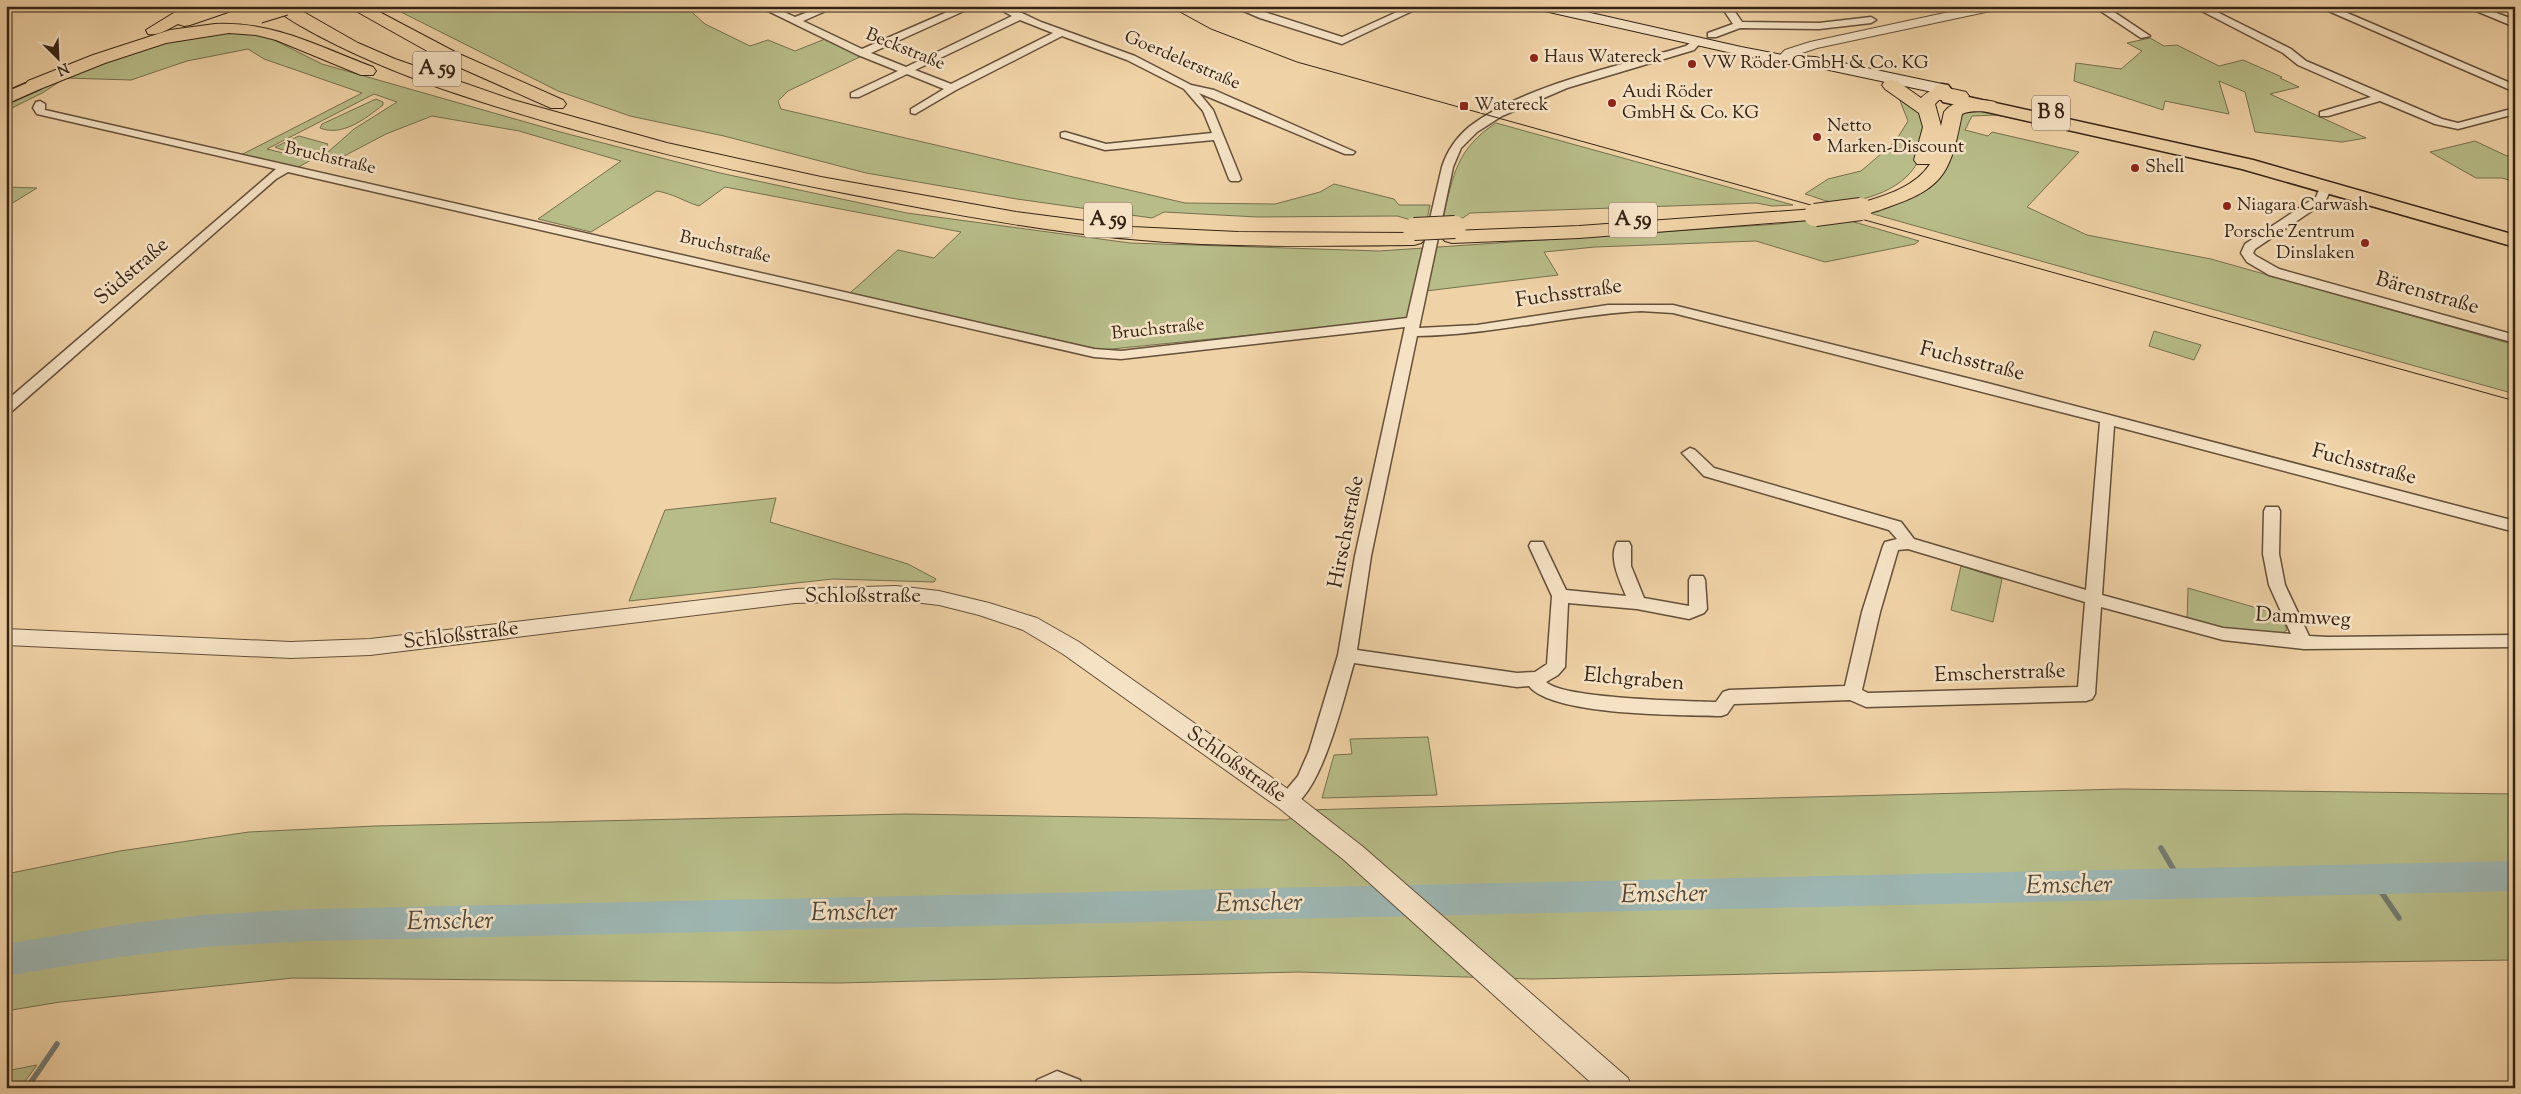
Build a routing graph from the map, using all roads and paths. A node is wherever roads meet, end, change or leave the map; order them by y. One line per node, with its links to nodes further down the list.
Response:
1 (197, 6): 29 (highway)
2 (231, 6): 29 (highway)
3 (283, 6): 30 (highway, bridge); 50 (highway, A 59)
4 (302, 6): 48 (highway, A 59)
5 (356, 6): 48 (highway)
6 (764, 6): 22 (street, Beckstraße)
7 (832, 6): 22 (street)
8 (970, 6): 32 (street)
9 (998, 6): 20 (street, Goerdelerstraße)
10 (1237, 6): 11 (street)
11 (1418, 6)
12 (1540, 6): 31 (main road)
13 (1726, 6): 24 (street)
14 (1995, 6): 25 (street)
15 (2098, 6): 28 (street)
16 (2197, 6): 42 (street)
17 (2322, 6): 39 (street)
18 (2469, 6): 23 (street)
19 (1864, 7): 21 (street)
20 (1020, 16): 26 (street, Goerdelerstraße); 34 (street)
21 (1872, 20): 24 (street); 25 (street)
22 (794, 21): 32 (street, Beckstraße)
23 (2515, 24)
24 (1739, 25): 27 (street)
25 (1882, 30): 33 (street)
26 (1062, 32): 37 (street, Goerdelerstraße); 38 (street)
27 (1712, 35)
28 (2145, 36)
29 (136, 38): 35 (highway)
30 (160, 39): 35 (highway); 50 (highway)
31 (1697, 41): 33 (main road); 64 (street, Hirschstraße)
32 (862, 53): 34 (street, Beckstraße)
33 (1782, 59): 36 (main road); 41 (main road)
34 (907, 70): 38 (street, Beckstraße); 40 (street)
35 (34, 84): 43 (main road)
36 (1890, 85): 41 (highway)
37 (1188, 87): 52 (street); 53 (street, Goerdelerstraße)
38 (952, 88): 46 (street)
39 (2515, 89)
40 (854, 95)
41 (1943, 97): 45 (main road, B 8); 57 (highway); 60 (highway, A 59); 62 (main road, B 8)
42 (2381, 97): 47 (street); 49 (street)
43 (6, 99)
44 (40, 104): 54 (street, Bruchstraße)
45 (1989, 106): 56 (main road, B 8); 57 (highway)
46 (915, 111)
47 (2515, 111)
48 (578, 114): 61 (highway, A 59)
49 (2324, 114)
50 (552, 117): 61 (highway, A 59)
51 (1064, 135): 52 (street)
52 (1219, 136): 55 (street)
53 (1350, 152)
54 (287, 168): 64 (street, Bruchstraße); 66 (street, Südstraße)
55 (1235, 179)
56 (2312, 181): 58 (main road, B 8); 59 (street)
57 (1921, 184): 60 (highway, A 59)
58 (2362, 196): 59 (street, Bärenstraße); 63 (main road, B 8)
59 (2320, 200): 65 (street, Bärenstraße)
60 (1857, 206): 61 (highway, A 59, bridge)
61 (1414, 234)
62 (2515, 236)
63 (2515, 241)
64 (1413, 327): 67 (street, Fuchsstraße); 81 (street, Hirschstraße)
65 (2515, 340)
66 (6, 409)
67 (2107, 420): 70 (street, Fuchsstraße); 76 (street, Emscherstraße)
68 (1690, 453): 71 (street)
69 (2272, 512): 80 (street)
70 (2515, 527)
71 (1908, 543): 76 (street); 83 (street)
72 (1538, 546): 75 (street, Elchgraben)
73 (1623, 546): 77 (street)
74 (1697, 580): 77 (street)
75 (1560, 596): 77 (street); 82 (street, Elchgraben)
76 (2094, 599): 80 (street, Dammweg); 83 (street, Emscherstraße)
77 (1637, 604)
78 (6, 637): 85 (street, Schloßstraße)
79 (2515, 641): 80 (street, Dammweg)
80 (2304, 643)
81 (1347, 655): 82 (street); 85 (street, Hirschstraße)
82 (1534, 680): 84 (street, Elchgraben)
83 (1852, 693): 84 (street, Emscherstraße)
84 (1729, 697)
85 (1287, 801): 86 (street, Schloßstraße)
86 (1618, 1088)

